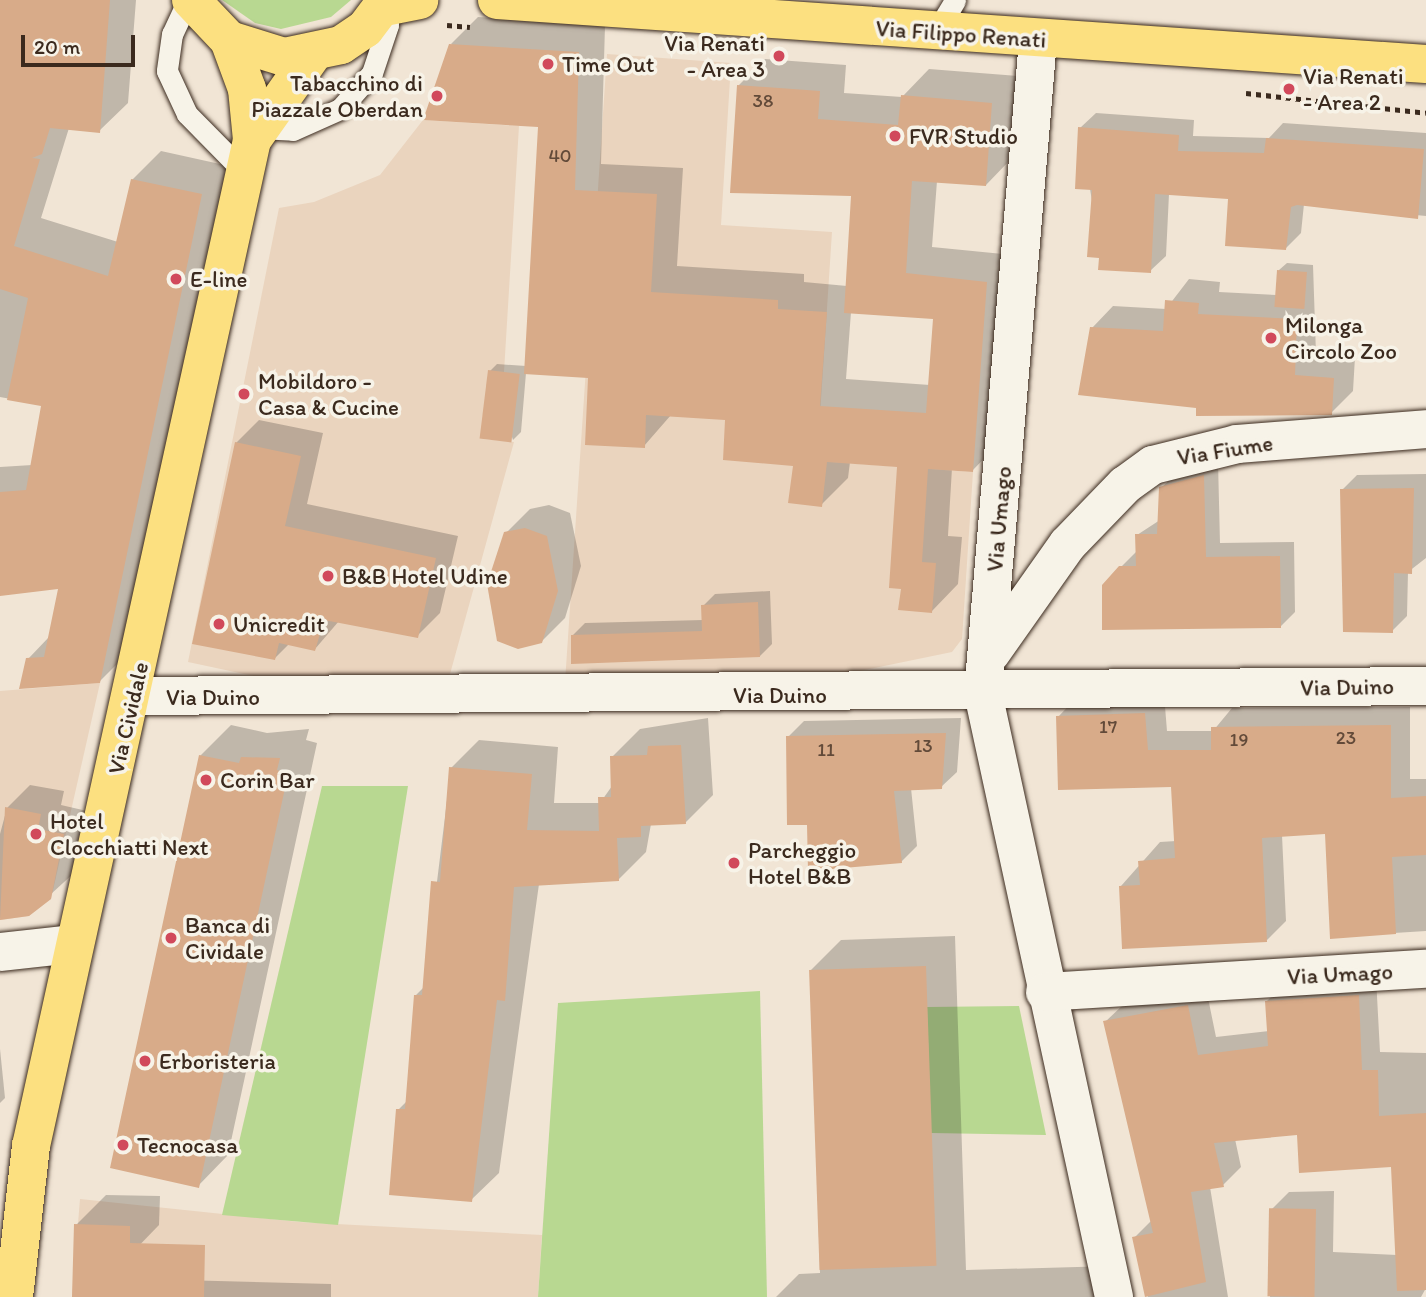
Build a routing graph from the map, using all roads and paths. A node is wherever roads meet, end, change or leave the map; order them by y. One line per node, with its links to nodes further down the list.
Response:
1 (189, 0): 7 (main road); 11 (lane)
2 (497, 0): 5 (main road, Via Filippo Renati)
3 (955, 0): 6 (lane)
4 (397, 2): 9 (main road); 11 (lane)
5 (709, 8): 6 (main road, Via Filippo Renati)
6 (936, 32): 8 (main road, Via Filippo Renati)
7 (229, 40): 9 (main road); 11 (main road)
8 (1038, 40): 10 (main road, Via Filippo Renati); 13 (street, Via Umago)
9 (313, 54): 11 (main road)
10 (1426, 64)
11 (252, 147): 15 (main road, Via Cividale)
12 (1426, 429): 13 (street, Via Fiume)
13 (986, 675): 14 (street, Via Duino); 15 (street, Via Duino); 19 (street, Via Umago)
14 (1426, 686)
15 (134, 696): 16 (main road, Via Cividale)
16 (74, 944): 17 (street); 20 (main road, Via Cividale)
17 (0, 951)
18 (1426, 969): 19 (street, Via Umago)
19 (1045, 992): 21 (street, Via Umago)
20 (14, 1297)
21 (1114, 1297)

